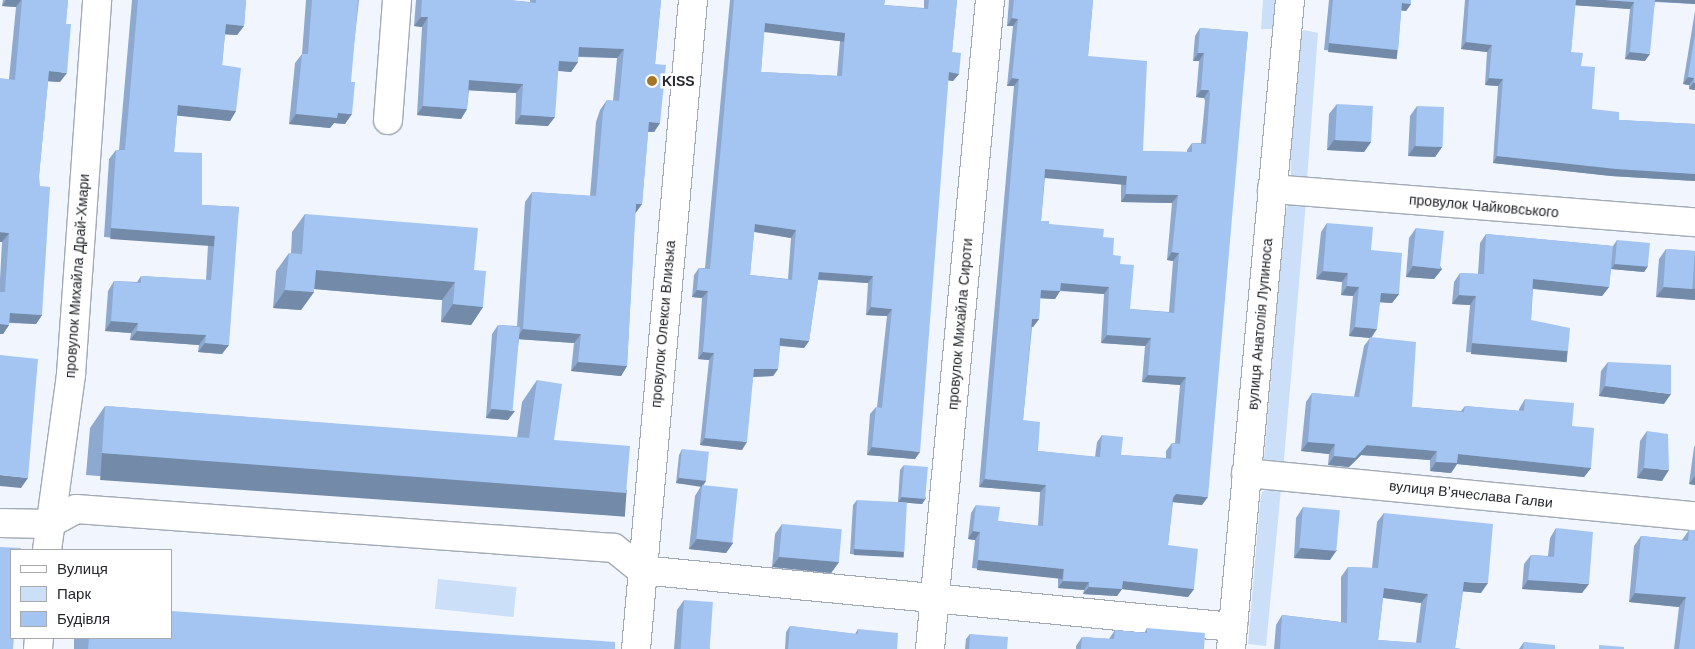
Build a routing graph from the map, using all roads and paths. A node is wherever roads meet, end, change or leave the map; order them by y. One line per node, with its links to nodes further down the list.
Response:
1 (97, 0): 12 (street, провулок Михайла Драй-Хмари)
2 (397, 0): 6 (street)
3 (693, 0): 13 (street, провулок Олекси Влизька)
4 (990, 0): 14 (street, провулок Михайла Сироти)
5 (1290, 0): 7 (street, вулиця Анатолія Лупиноса)
6 (388, 120)
7 (1272, 189): 8 (street, провулок Чайковського); 9 (street, вулиця Анатолія Лупиноса)
8 (1695, 222)
9 (1246, 473): 10 (street, вулиця Вʼячеслава Галви); 15 (street, вулиця Анатолія Лупиноса)
10 (1695, 516)
11 (0, 522): 12 (street)
12 (48, 537): 13 (street)
13 (641, 570): 14 (street); 16 (street, провулок Олекси Влизька)
14 (934, 597): 15 (street); 17 (street, провулок Михайла Сироти)
15 (1232, 638)
16 (636, 649)
17 (930, 649)

